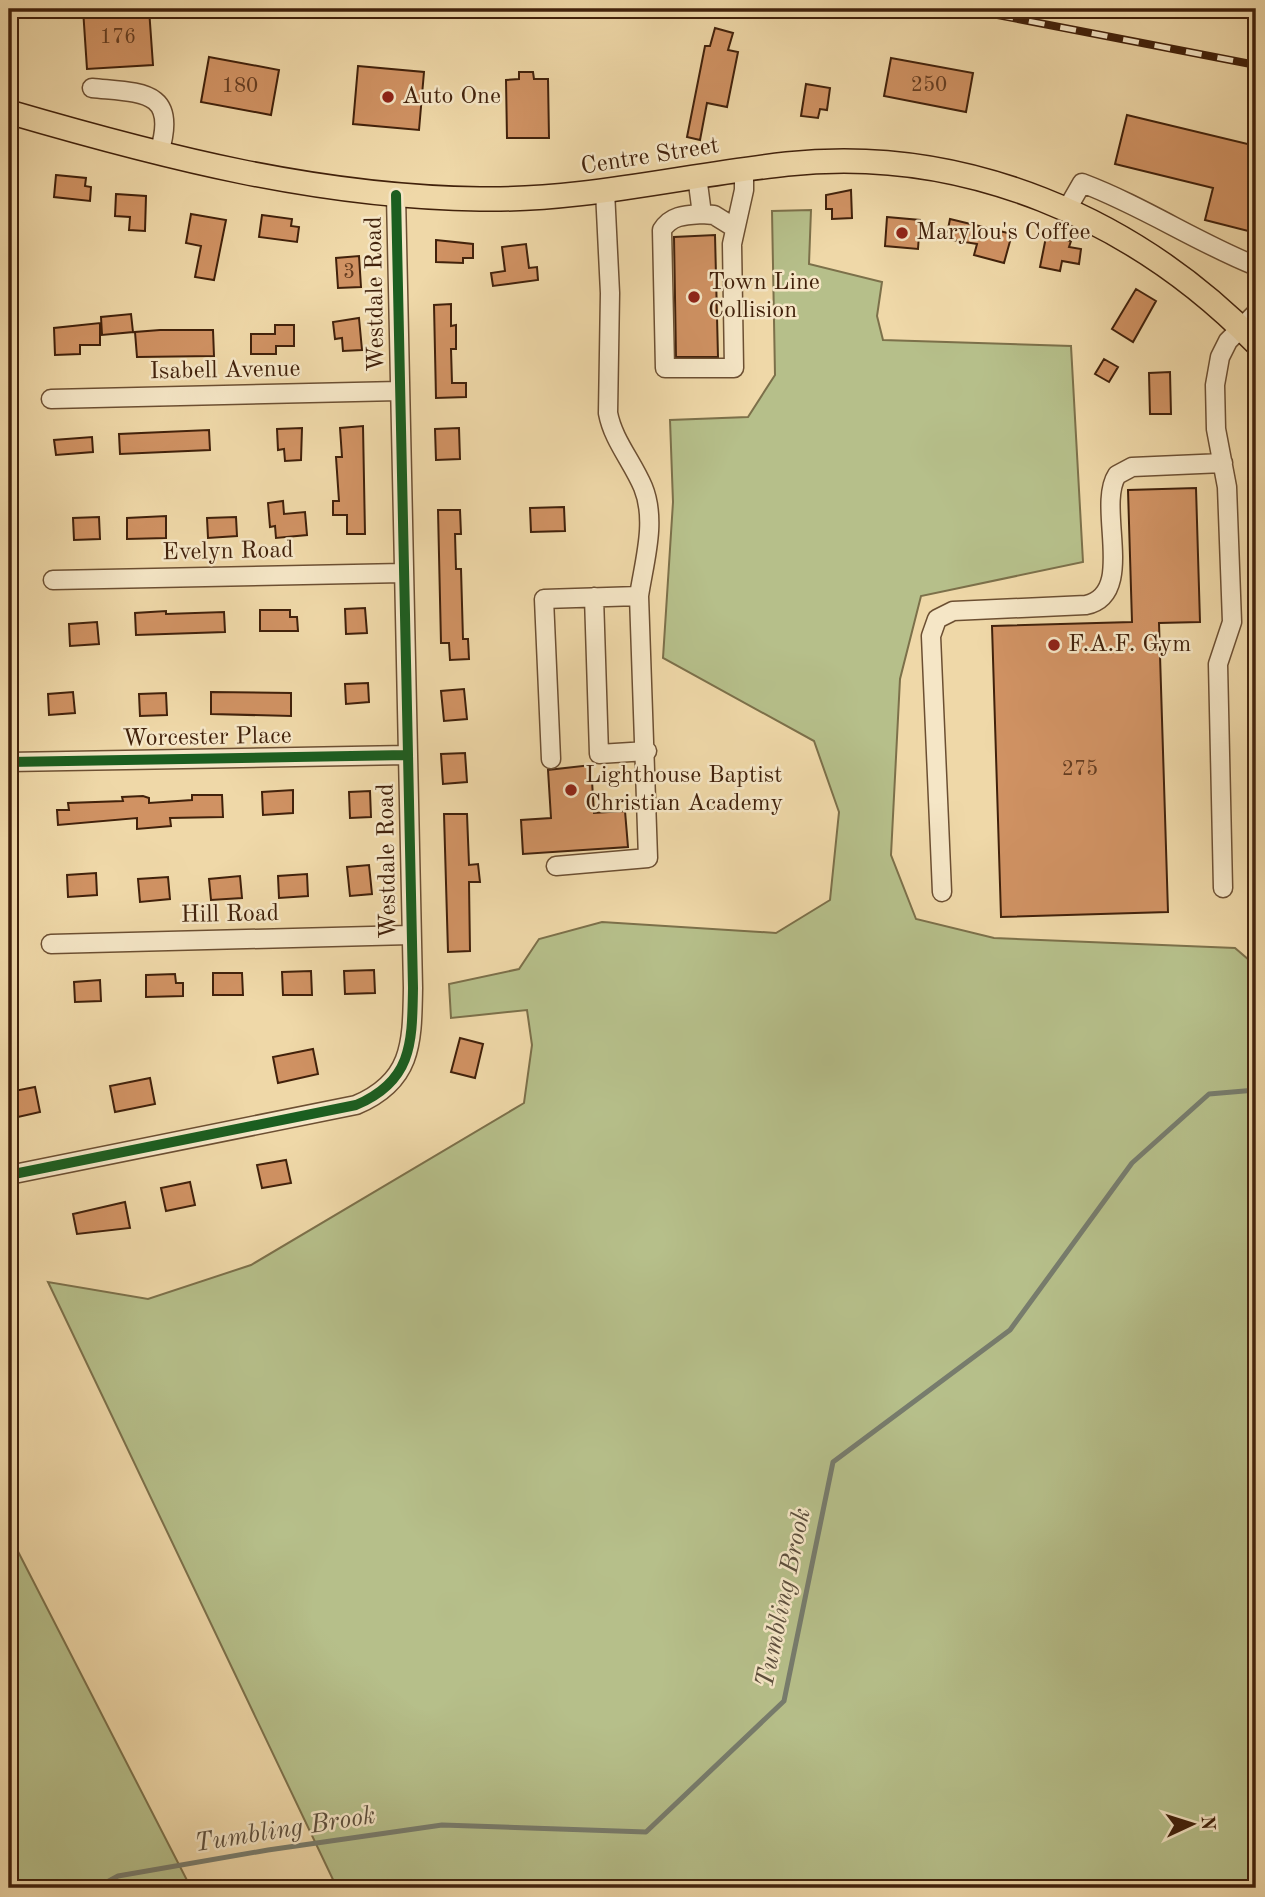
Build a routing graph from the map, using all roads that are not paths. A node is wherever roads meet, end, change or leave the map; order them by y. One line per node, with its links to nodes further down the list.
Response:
1 (92, 88): 3 (street)
2 (9, 112): 3 (main road, Centre Street)
3 (159, 153): 7 (main road, Centre Street)
4 (744, 169): 5 (main road, Centre Street); 8 (main road, Centre Street); 10 (street)
5 (697, 176): 6 (main road, Centre Street); 9 (street)
6 (605, 191): 7 (main road, Centre Street); 18 (street)
7 (396, 195): 13 (street, Westdale Road)
8 (1067, 209): 11 (street); 12 (main road, Centre Street)
9 (702, 214): 10 (street); 10 (street)
10 (735, 228)
11 (1256, 266)
12 (1251, 328): 15 (street)
13 (399, 391): 14 (street, Isabell Avenue); 16 (street, Westdale Road)
14 (51, 398)
15 (1223, 463): 25 (street); 26 (street)
16 (403, 573): 17 (street, Evelyn Road); 21 (street, Westdale Road)
17 (53, 580)
18 (639, 596): 19 (street); 20 (street)
19 (594, 597): 20 (street); 22 (street)
20 (647, 751): 24 (street)
21 (407, 755): 23 (street, Worcester Place); 27 (street, Westdale Road)
22 (551, 759)
23 (9, 762)
24 (556, 866)
25 (1223, 888)
26 (942, 892)
27 (410, 935): 28 (street, Hill Road); 29 (street, Westdale Road)
28 (51, 944)
29 (9, 1175)

